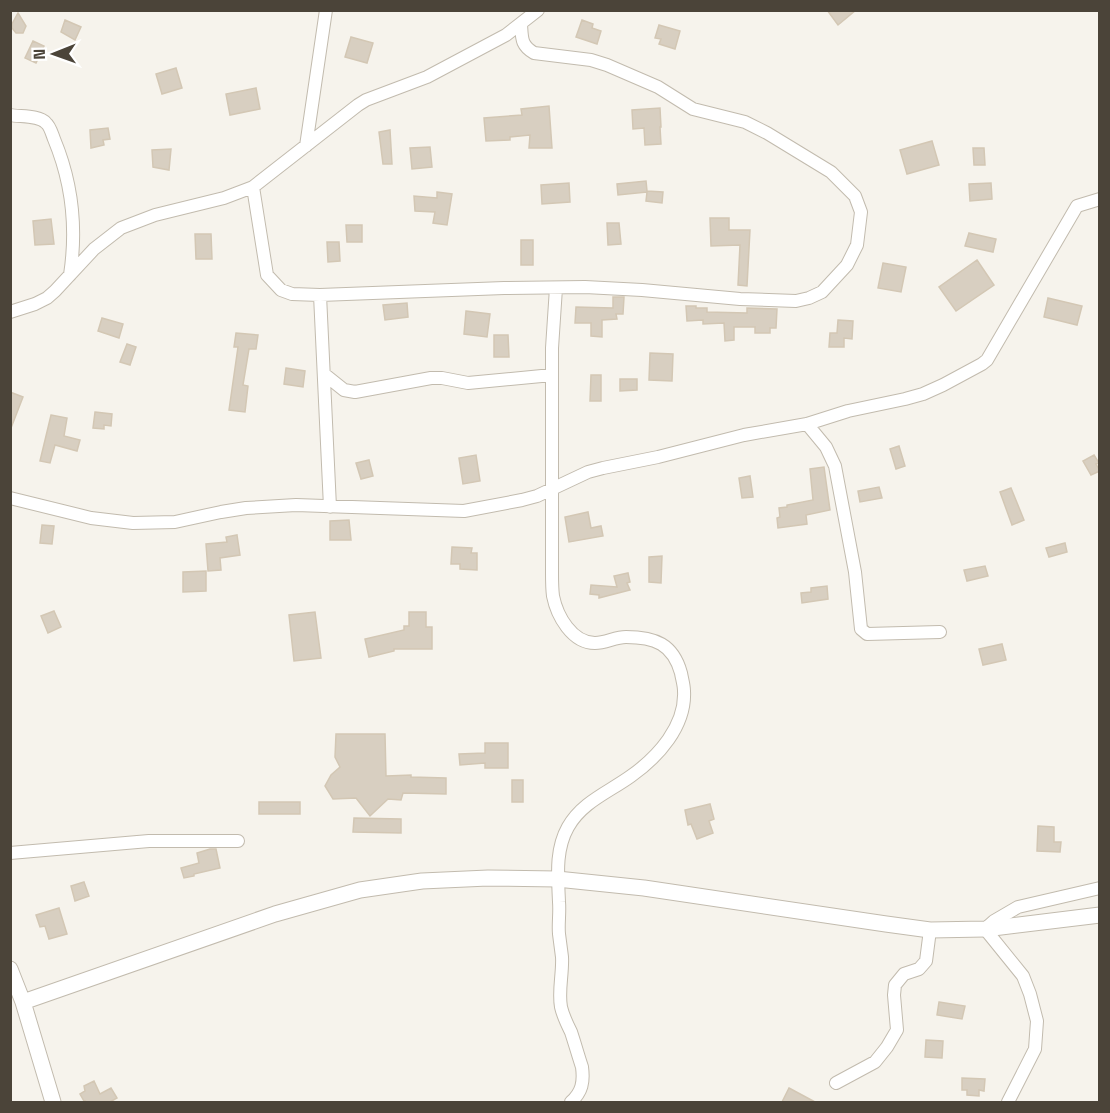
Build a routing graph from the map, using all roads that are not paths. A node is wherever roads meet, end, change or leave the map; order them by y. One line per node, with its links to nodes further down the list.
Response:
1 (326, 10): 5 (street)
2 (538, 10): 3 (street)
3 (521, 24): 5 (street); 9 (street)
4 (10, 116): 8 (street)
5 (306, 146): 6 (street)
6 (253, 187): 8 (street); 10 (street)
7 (1100, 200): 14 (street)
8 (69, 276): 11 (street)
9 (556, 288): 10 (street); 13 (street)
10 (320, 296): 12 (street)
11 (10, 312)
12 (324, 374): 13 (street); 17 (street)
13 (552, 375): 15 (street)
14 (807, 423): 15 (street); 18 (street)
15 (551, 490): 17 (street); 21 (street)
16 (10, 498): 17 (street)
17 (330, 507)
18 (940, 632)
19 (238, 841): 20 (street)
20 (10, 853)
21 (558, 879): 25 (street); 27 (street); 30 (street)
22 (1100, 888): 24 (street)
23 (1100, 915): 24 (street)
24 (985, 929): 25 (street); 31 (street)
25 (930, 930): 28 (street)
26 (10, 969): 27 (street)
27 (17, 1002): 29 (street)
28 (836, 1083)
29 (53, 1102)
30 (571, 1102)
31 (1008, 1102)

